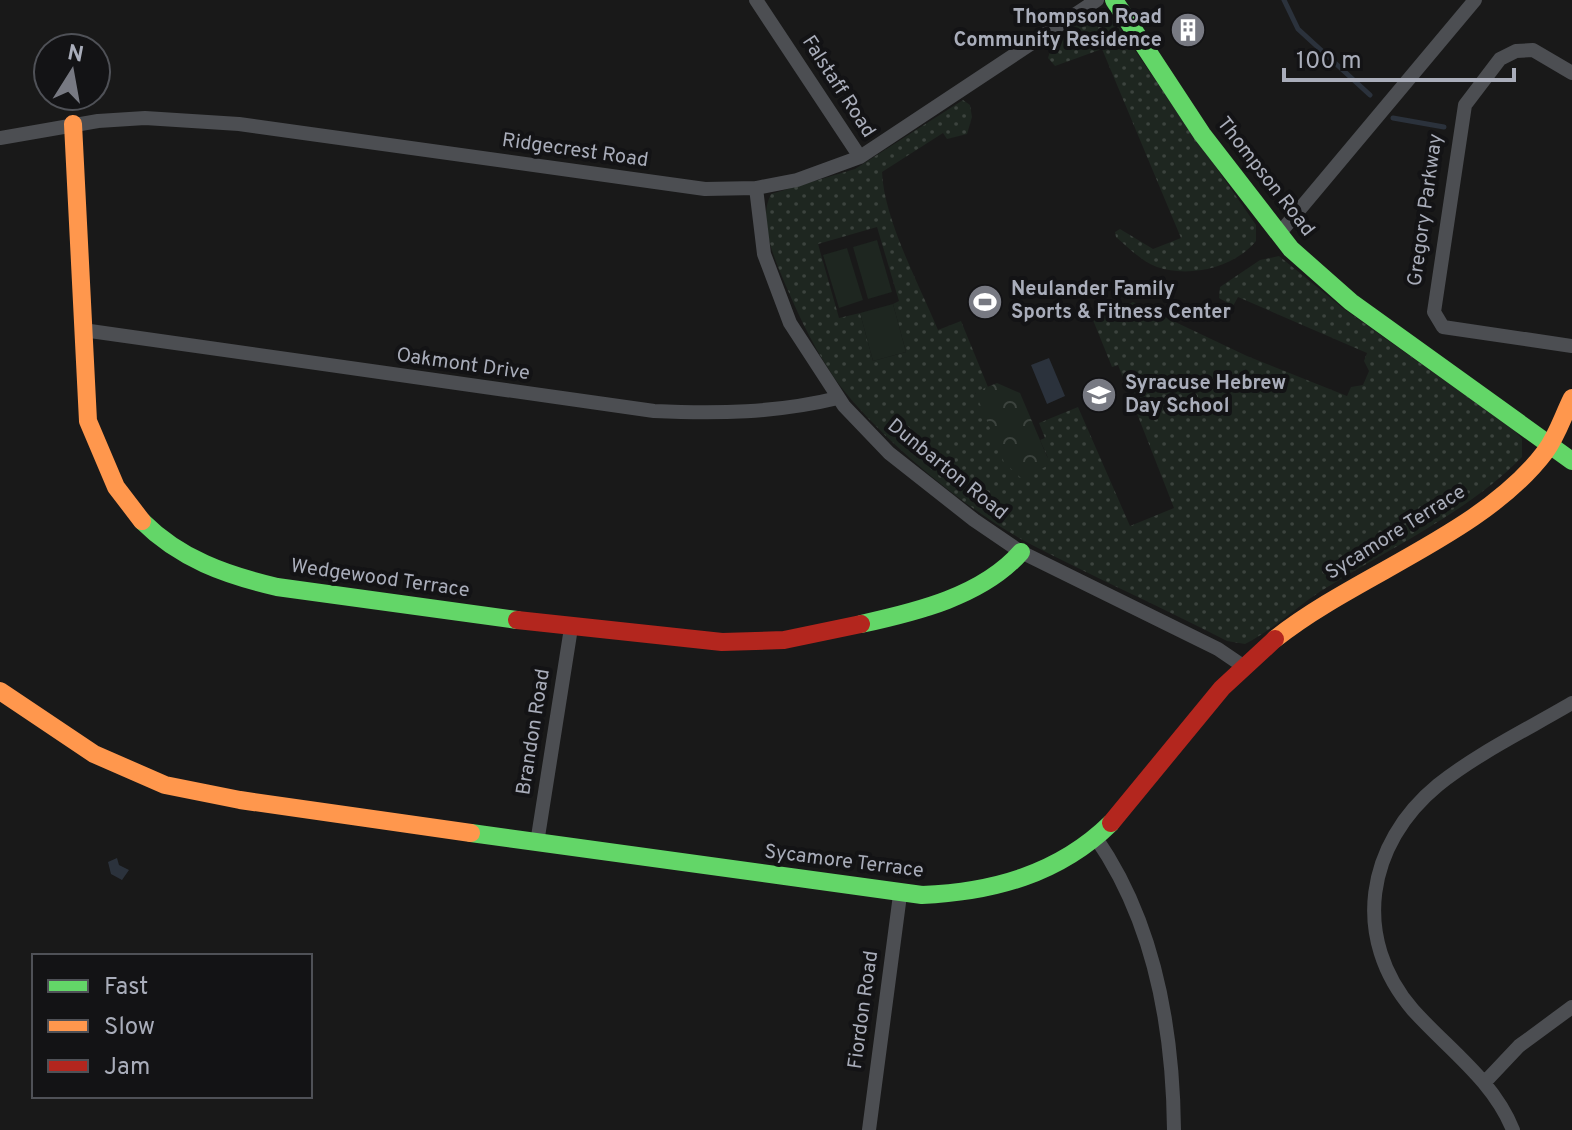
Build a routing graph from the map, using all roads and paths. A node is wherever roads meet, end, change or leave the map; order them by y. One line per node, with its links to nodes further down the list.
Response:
1 (756, 0): 8 (street, Falstaff Road)
2 (1097, 0): 8 (street, Ridgecrest Road)
3 (1114, 0): 10 (street, Thompson Road)
4 (1475, 0): 10 (street)
5 (1572, 73): 12 (street, Gregory Parkway)
6 (73, 124): 7 (street, Ridgecrest Road); 9 (street, Ridgecrest Road); 11 (street, Wedgewood Terrace)
7 (0, 138)
8 (860, 157): 9 (street, Ridgecrest Road)
9 (756, 188): 13 (street, Dunbarton Road)
10 (1279, 234): 15 (street, Thompson Road)
11 (83, 330): 13 (street, Oakmont Drive); 18 (street, Wedgewood Terrace)
12 (1572, 346)
13 (838, 398): 17 (street, Dunbarton Road)
14 (1572, 398): 15 (street)
15 (1549, 445): 16 (street, Thompson Road); 19 (street, Sycamore Terrace)
16 (1572, 461)
17 (1021, 552): 18 (street, Wedgewood Terrace); 19 (street, Dunbarton Road)
18 (571, 628): 23 (street, Brandon Road)
19 (1243, 666): 22 (street, Sycamore Terrace)
20 (0, 691): 23 (street, Sycamore Terrace)
21 (1572, 703): 26 (street)
22 (1096, 838): 24 (street, Sycamore Terrace); 28 (street)
23 (537, 843): 24 (street, Sycamore Terrace)
24 (900, 895): 27 (street, Fiordon Road)
25 (1572, 1007): 26 (street)
26 (1485, 1082): 29 (street)
27 (869, 1130)
28 (1174, 1130)
29 (1513, 1130)

